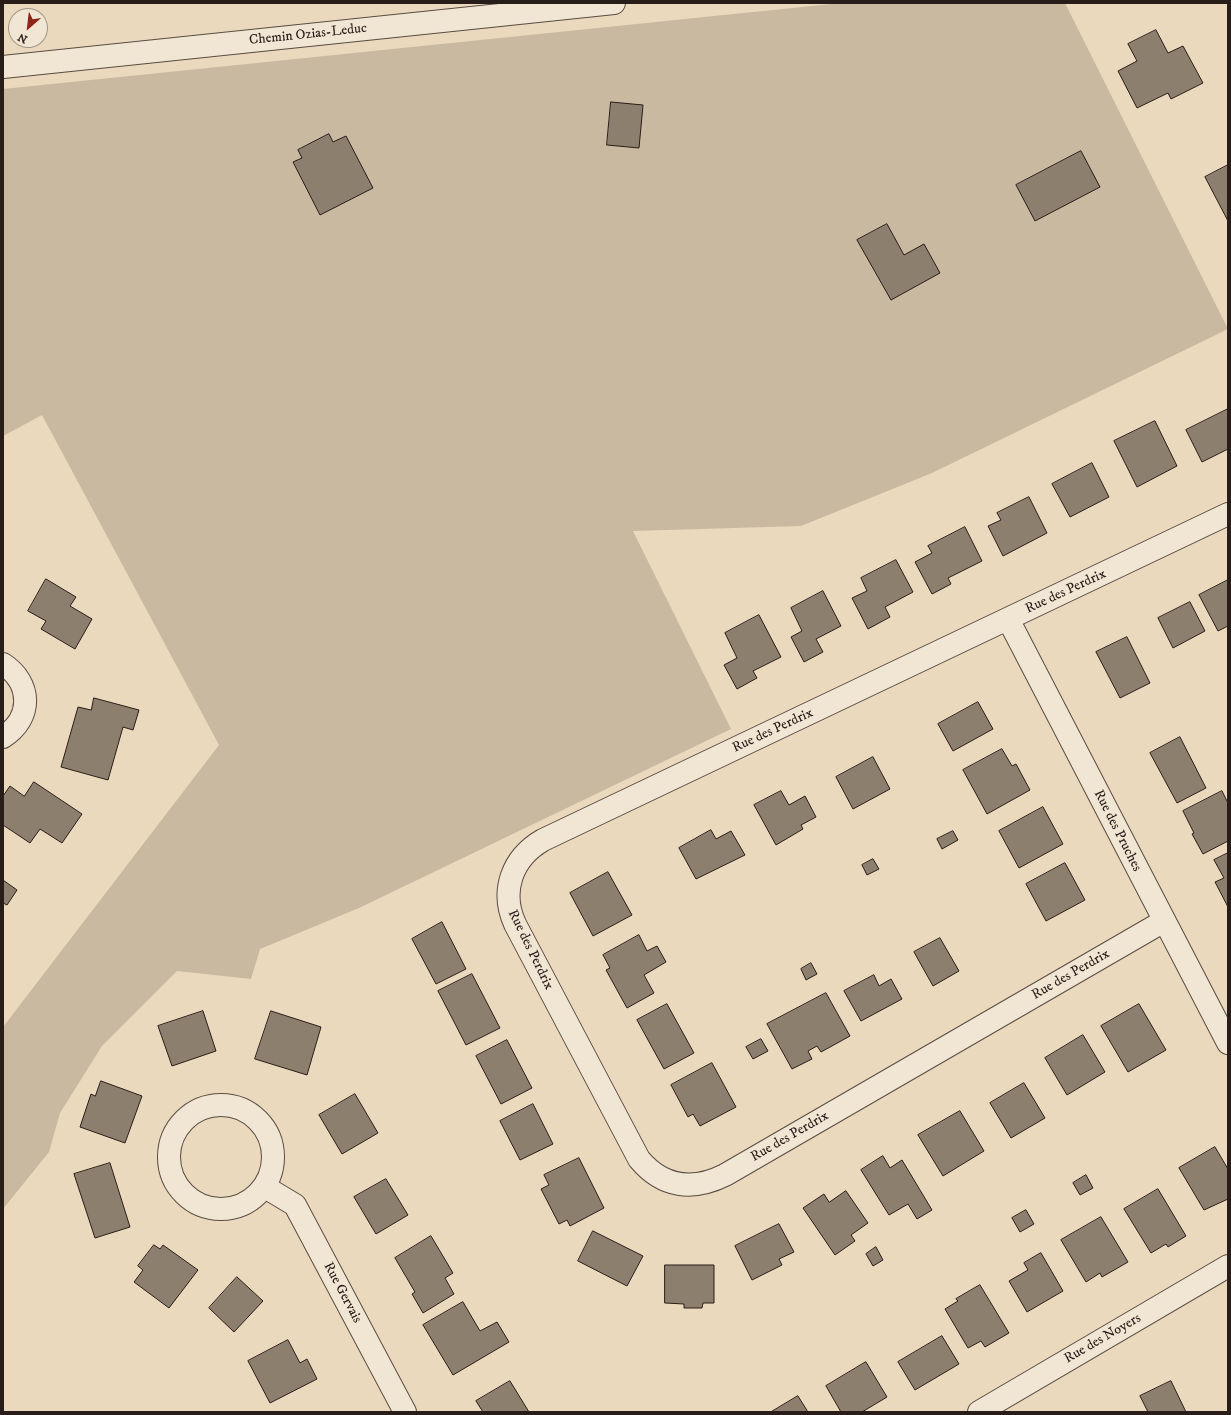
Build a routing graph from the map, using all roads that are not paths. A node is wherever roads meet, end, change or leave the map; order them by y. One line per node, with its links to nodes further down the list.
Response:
1 (614, 3): 2 (street, Chemin Ozias-Leduc)
2 (3, 67)
3 (1228, 514): 4 (street, Rue des Perdrix)
4 (1008, 619): 7 (street, Rue des Pruches); 7 (street, Rue des Perdrix)
5 (3, 664): 6 (street)
6 (3, 737)
7 (1164, 921): 8 (street, Rue des Pruches)
8 (1228, 1043)
9 (265, 1187): 9 (street); 11 (street, Rue Gervais)
10 (1228, 1266): 12 (street, Rue des Noyers)
11 (405, 1412)
12 (979, 1412)

